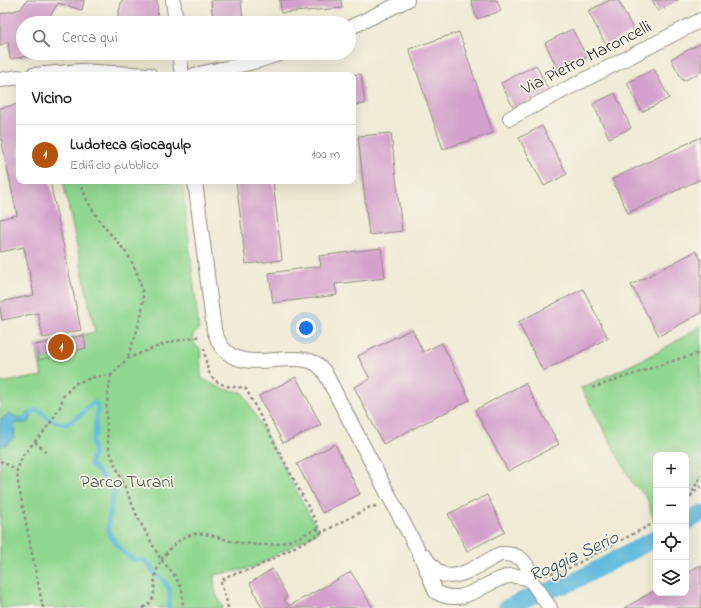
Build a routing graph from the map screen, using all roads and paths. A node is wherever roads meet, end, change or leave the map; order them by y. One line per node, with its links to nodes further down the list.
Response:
1 (173, 0): 3 (street)
2 (407, 0): 5 (street)
3 (175, 16)
4 (701, 20): 14 (street, Via Pietro Maroncelli)
5 (356, 25)
6 (180, 60): 10 (street)
7 (260, 60): 11 (street)
8 (68, 72): 9 (street)
9 (98, 72)
10 (182, 72)
11 (208, 72)
12 (16, 77): 13 (street)
13 (0, 80)
14 (510, 118)
15 (81, 184): 18 (path)
16 (195, 184): 32 (street)
17 (701, 353): 20 (path)
18 (127, 360): 19 (path); 30 (path)
19 (111, 375): 21 (path); 33 (path)
20 (592, 388)
21 (35, 442): 22 (path); 24 (path)
22 (48, 452)
23 (0, 461): 24 (path)
24 (17, 470): 35 (path)
25 (701, 475): 27 (path)
26 (701, 486): 27 (path)
27 (690, 496)
28 (382, 509): 31 (path)
29 (653, 524): 34 (path)
30 (319, 528): 31 (path); 33 (path)
31 (322, 533): 38 (path)
32 (419, 552): 34 (street); 34 (street)
33 (161, 560): 36 (path); 37 (path)
34 (534, 585): 39 (street)
35 (43, 608)
36 (142, 608)
37 (183, 608)
38 (228, 608)
39 (550, 608)

